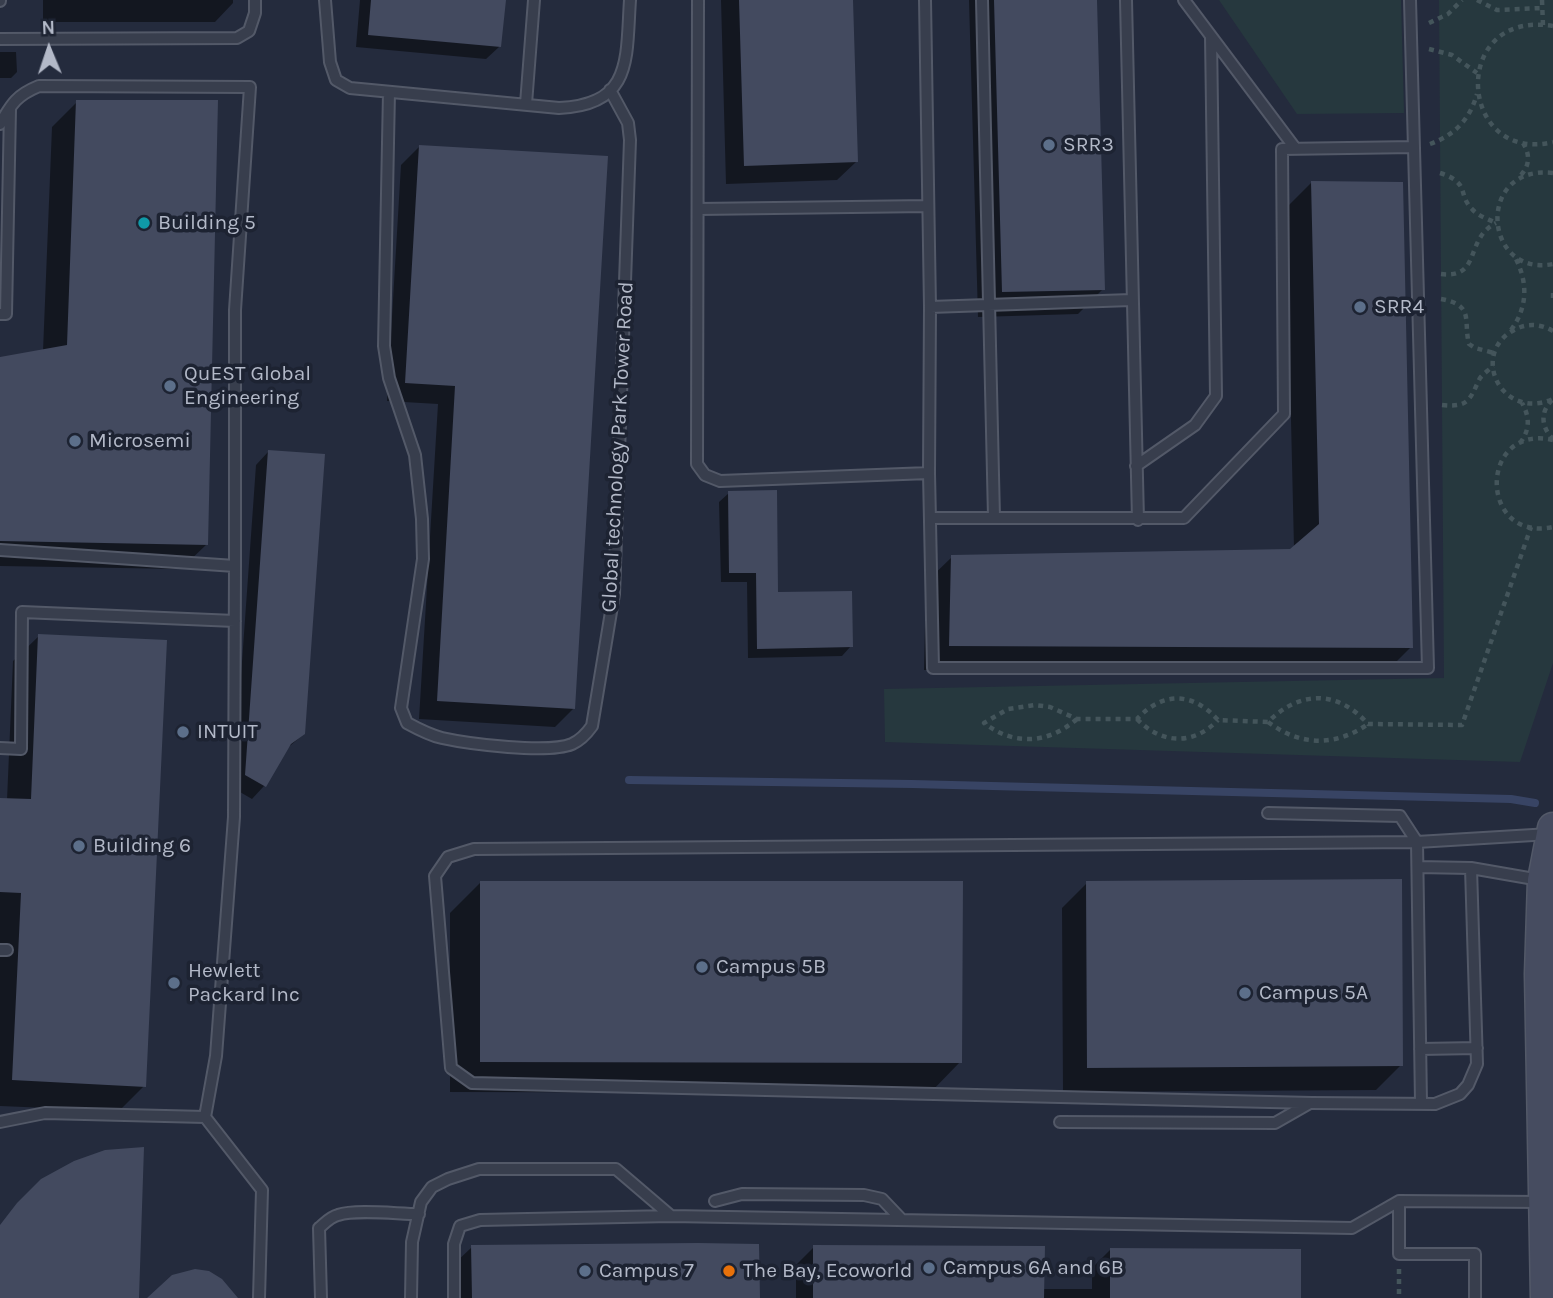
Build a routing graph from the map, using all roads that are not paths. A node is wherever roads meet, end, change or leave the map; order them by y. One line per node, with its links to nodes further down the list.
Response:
1 (255, 0): 12 (lane)
2 (325, 0): 14 (lane)
3 (534, 0): 15 (lane)
4 (630, 0): 13 (lane)
5 (698, 0): 21 (lane)
6 (925, 0): 20 (lane)
7 (982, 0): 24 (lane)
8 (1126, 0): 22 (lane)
9 (1184, 0): 11 (lane)
10 (1410, 0): 18 (lane)
11 (1212, 36): 19 (lane); 26 (lane)
12 (0, 39)
13 (610, 90): 14 (lane, Global technology Park Tower Road); 15 (lane)
14 (389, 92): 15 (lane)
15 (526, 104)
16 (10, 107): 17 (lane); 25 (lane); 32 (lane)
17 (0, 124)
18 (1413, 146): 19 (lane); 29 (lane)
19 (1295, 149): 30 (lane)
20 (929, 206): 21 (lane); 23 (lane)
21 (698, 209): 27 (lane)
22 (1131, 300): 24 (lane); 26 (lane)
23 (930, 307): 24 (lane); 27 (lane)
24 (990, 307): 28 (lane)
25 (0, 314)
26 (1136, 466): 30 (lane)
27 (929, 473): 29 (lane)
28 (994, 517): 29 (lane); 30 (lane)
29 (930, 518)
30 (1138, 520)
31 (0, 550): 32 (lane)
32 (235, 565): 33 (lane)
33 (234, 621): 34 (lane); 45 (lane)
34 (0, 748)
35 (1268, 813): 37 (lane)
36 (1552, 831): 37 (lane); 40 (street)
37 (1417, 842): 38 (lane); 43 (lane)
38 (1418, 867): 39 (lane); 42 (lane)
39 (1471, 868): 40 (lane); 41 (lane)
40 (1548, 880): 50 (street)
41 (1476, 1048): 42 (lane); 44 (lane)
42 (1420, 1049): 44 (lane)
43 (1312, 1103): 44 (lane); 47 (lane)
44 (1421, 1103)
45 (205, 1117): 46 (lane); 54 (lane)
46 (0, 1122)
47 (1060, 1122)
48 (715, 1201): 53 (lane)
49 (1399, 1202): 50 (lane); 53 (lane); 58 (lane)
50 (1546, 1202): 59 (street)
51 (419, 1214): 52 (lane); 55 (lane); 56 (lane)
52 (671, 1216): 53 (lane); 57 (lane)
53 (902, 1220)
54 (259, 1298)
55 (321, 1298)
56 (411, 1298)
57 (454, 1298)
58 (1475, 1298)
59 (1546, 1298)

